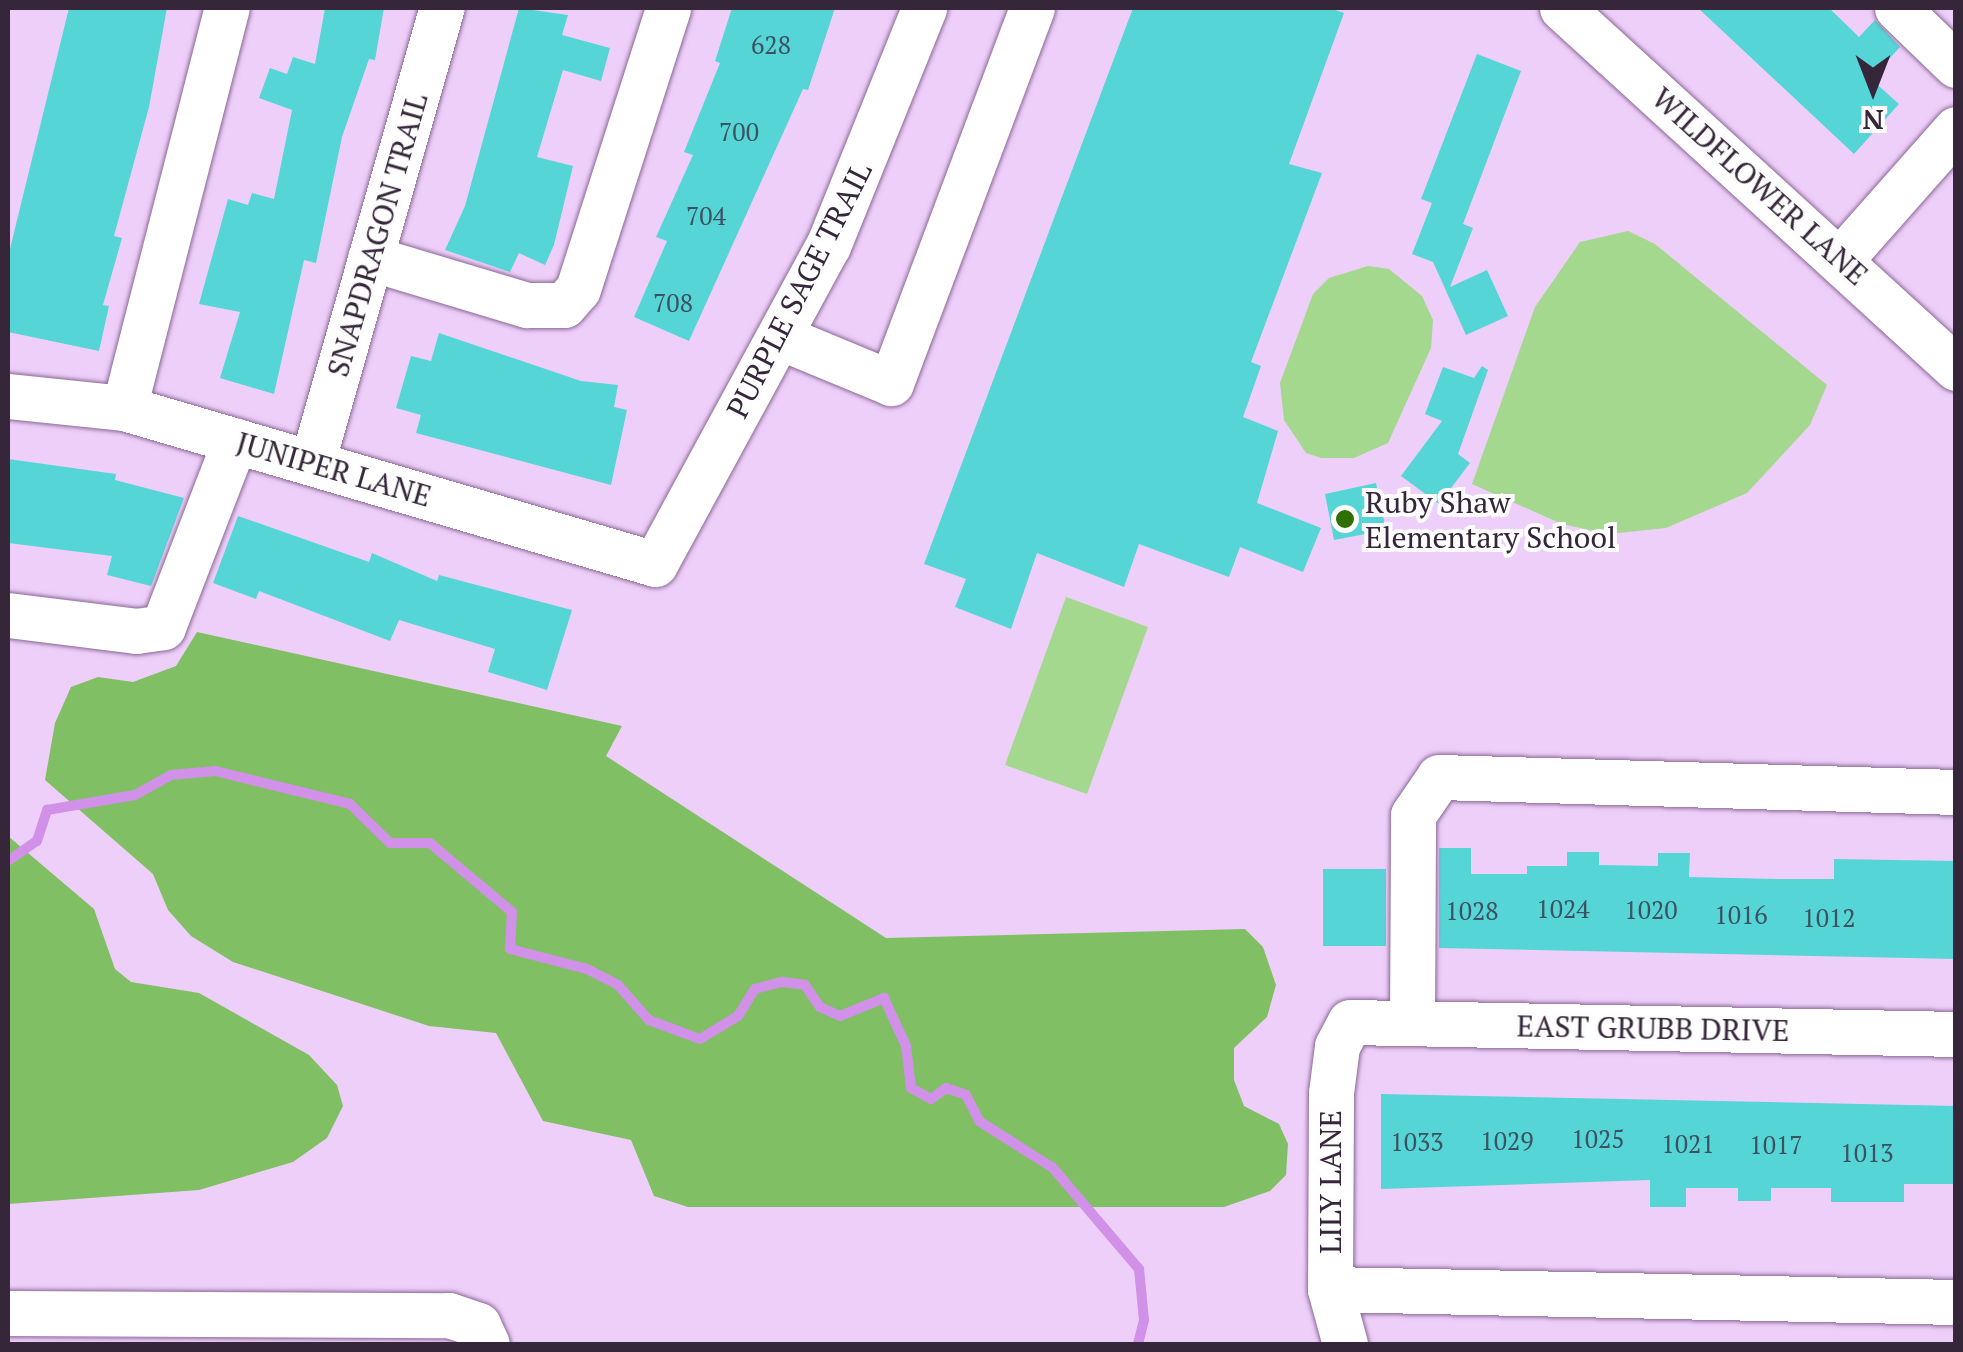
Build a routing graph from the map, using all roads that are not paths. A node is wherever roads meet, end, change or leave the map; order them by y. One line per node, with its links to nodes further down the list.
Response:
1 (227, 8): 15 (street)
2 (442, 8): 10 (street, SNAPDRAGON TRAIL)
3 (668, 8): 10 (street)
4 (924, 8): 12 (street, PURPLE SAGE TRAIL)
5 (1032, 8): 12 (street)
6 (1897, 8): 8 (street)
7 (1582, 13): 11 (street, WILDFLOWER LANE)
8 (1956, 65)
9 (1956, 129): 11 (street)
10 (370, 258): 17 (street, SNAPDRAGON TRAIL)
11 (1840, 260): 13 (street, WILDFLOWER LANE)
12 (780, 337): 18 (street, PURPLE SAGE TRAIL)
13 (1956, 368)
14 (8, 396): 15 (street, JUNIPER LANE)
15 (124, 408): 16 (street, JUNIPER LANE)
16 (235, 440): 17 (street, JUNIPER LANE); 19 (street)
17 (312, 463): 18 (street, JUNIPER LANE)
18 (656, 564)
19 (8, 615)
20 (1956, 792): 22 (street)
21 (1350, 1022): 22 (street, EAST GRUBB DRIVE); 24 (street, LILY LANE)
22 (1412, 1023): 23 (street, EAST GRUBB DRIVE)
23 (1956, 1034)
24 (1330, 1289): 25 (street); 28 (street, LILY LANE)
25 (1956, 1302)
26 (8, 1313): 27 (street)
27 (487, 1344)
28 (1345, 1344)

